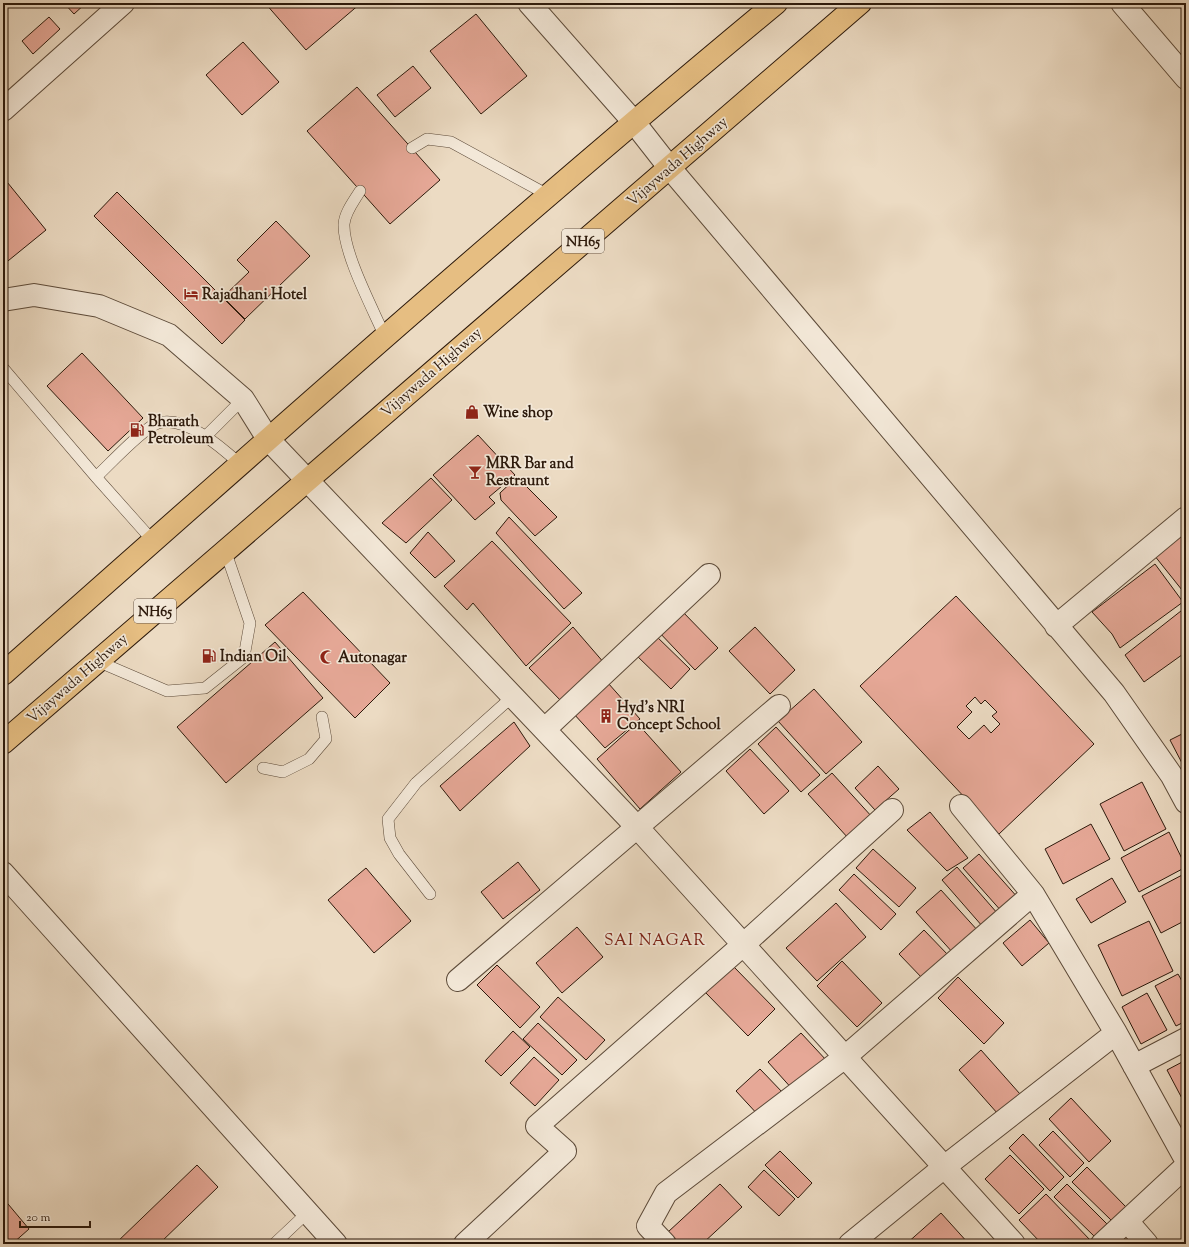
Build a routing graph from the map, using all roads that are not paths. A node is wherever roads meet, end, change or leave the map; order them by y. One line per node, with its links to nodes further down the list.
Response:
1 (123, 3): 7 (street)
2 (529, 3): 8 (street)
3 (776, 3): 8 (highway)
4 (860, 3): 10 (highway, Vijaywada Highway / NH65)
5 (1122, 3): 6 (street)
6 (1186, 78)
7 (3, 110)
8 (633, 121): 10 (street); 12 (highway)
9 (412, 148): 12 (lane)
10 (669, 167): 21 (highway, Vijaywada Highway / NH65); 26 (street)
11 (360, 191): 14 (lane)
12 (548, 195): 14 (highway)
13 (3, 300): 16 (street)
14 (385, 337): 18 (highway)
15 (3, 368): 20 (lane)
16 (243, 399): 17 (lane); 18 (street)
17 (206, 436): 19 (lane); 20 (lane)
18 (268, 439): 19 (highway); 21 (street)
19 (240, 464): 23 (highway)
20 (96, 477): 23 (lane)
21 (307, 479): 24 (highway, Vijaywada Highway / NH65); 29 (street)
22 (1186, 518): 26 (street)
23 (153, 540): 28 (highway)
24 (225, 550): 27 (highway, Vijaywada Highway / NH65); 27 (lane)
25 (709, 575): 32 (street)
26 (1056, 626): 35 (street)
27 (97, 661): 33 (highway, Vijaywada Highway / NH65)
28 (3, 674)
29 (513, 696): 32 (street); 40 (lane)
30 (780, 706): 38 (street)
31 (322, 717): 34 (lane)
32 (545, 729): 38 (street)
33 (3, 743)
34 (263, 768)
35 (1186, 802)
36 (960, 806): 41 (street)
37 (892, 810): 42 (street)
38 (637, 827): 42 (street); 43 (street)
39 (3, 873): 51 (street)
40 (430, 894)
41 (1033, 894): 44 (street); 46 (street)
42 (744, 944): 46 (street); 55 (street)
43 (458, 980)
44 (1116, 1033): 47 (street); 50 (street)
45 (1186, 1039): 47 (street)
46 (845, 1057): 50 (street); 56 (street)
47 (1134, 1066): 48 (street)
48 (1186, 1160)
49 (1186, 1166): 52 (street)
50 (943, 1168): 57 (street); 58 (street)
51 (308, 1212): 53 (lane); 54 (street)
52 (1127, 1221): 59 (street); 60 (street)
53 (274, 1244)
54 (336, 1244)
55 (465, 1244)
56 (665, 1244)
57 (850, 1244)
58 (1014, 1244)
59 (1102, 1244)
60 (1147, 1244)

